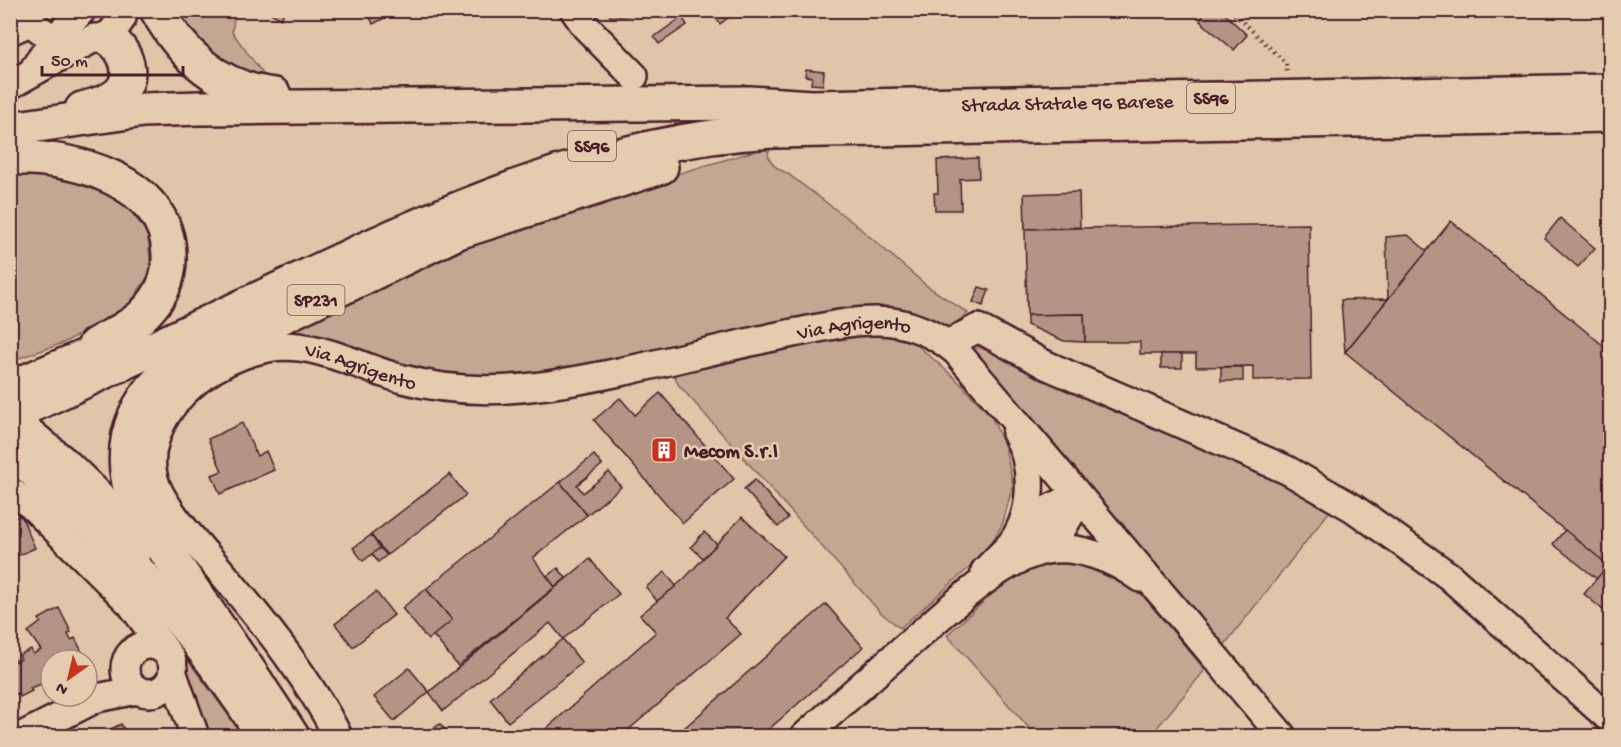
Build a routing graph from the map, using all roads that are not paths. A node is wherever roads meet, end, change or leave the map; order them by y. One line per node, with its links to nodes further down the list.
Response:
1 (82, 10): 6 (street)
2 (157, 10): 10 (main road)
3 (574, 10): 7 (street)
4 (119, 19): 8 (street); 13 (main road)
5 (10, 31): 6 (street)
6 (54, 40): 8 (street)
7 (634, 76)
8 (19, 81)
9 (1611, 91): 12 (main road, Strada Statale 96 Barese / SS96)
10 (428, 106): 12 (main road, SS96); 13 (main road, SS96)
11 (1611, 115): 12 (main road, Strada Statale 96 Barese / SS96)
12 (813, 119): 16 (main road, SS96); 27 (main road, SP231)
13 (10, 128)
14 (10, 158): 16 (main road, SS96)
15 (948, 344): 17 (street); 30 (street); 32 (street, Via Agrigento)
16 (42, 380): 18 (main road, SS96)
17 (995, 398): 20 (street); 21 (street)
18 (12, 426): 27 (main road, SP231); 35 (main road)
19 (10, 491): 22 (street)
20 (1080, 498): 21 (street); 23 (street)
21 (1019, 550): 23 (street); 37 (street)
22 (117, 593): 24 (street); 25 (street)
23 (1161, 593): 38 (street)
24 (127, 660): 25 (street); 26 (street); 28 (street)
25 (169, 662): 28 (street); 34 (street)
26 (99, 680)
27 (257, 683): 36 (main road, SP231)
28 (143, 692): 31 (street); 33 (street)
29 (49, 708): 31 (street)
30 (1611, 719)
31 (14, 728)
32 (337, 734)
33 (185, 736)
34 (195, 736)
35 (264, 736)
36 (292, 736)
37 (805, 736)
38 (1282, 736)

